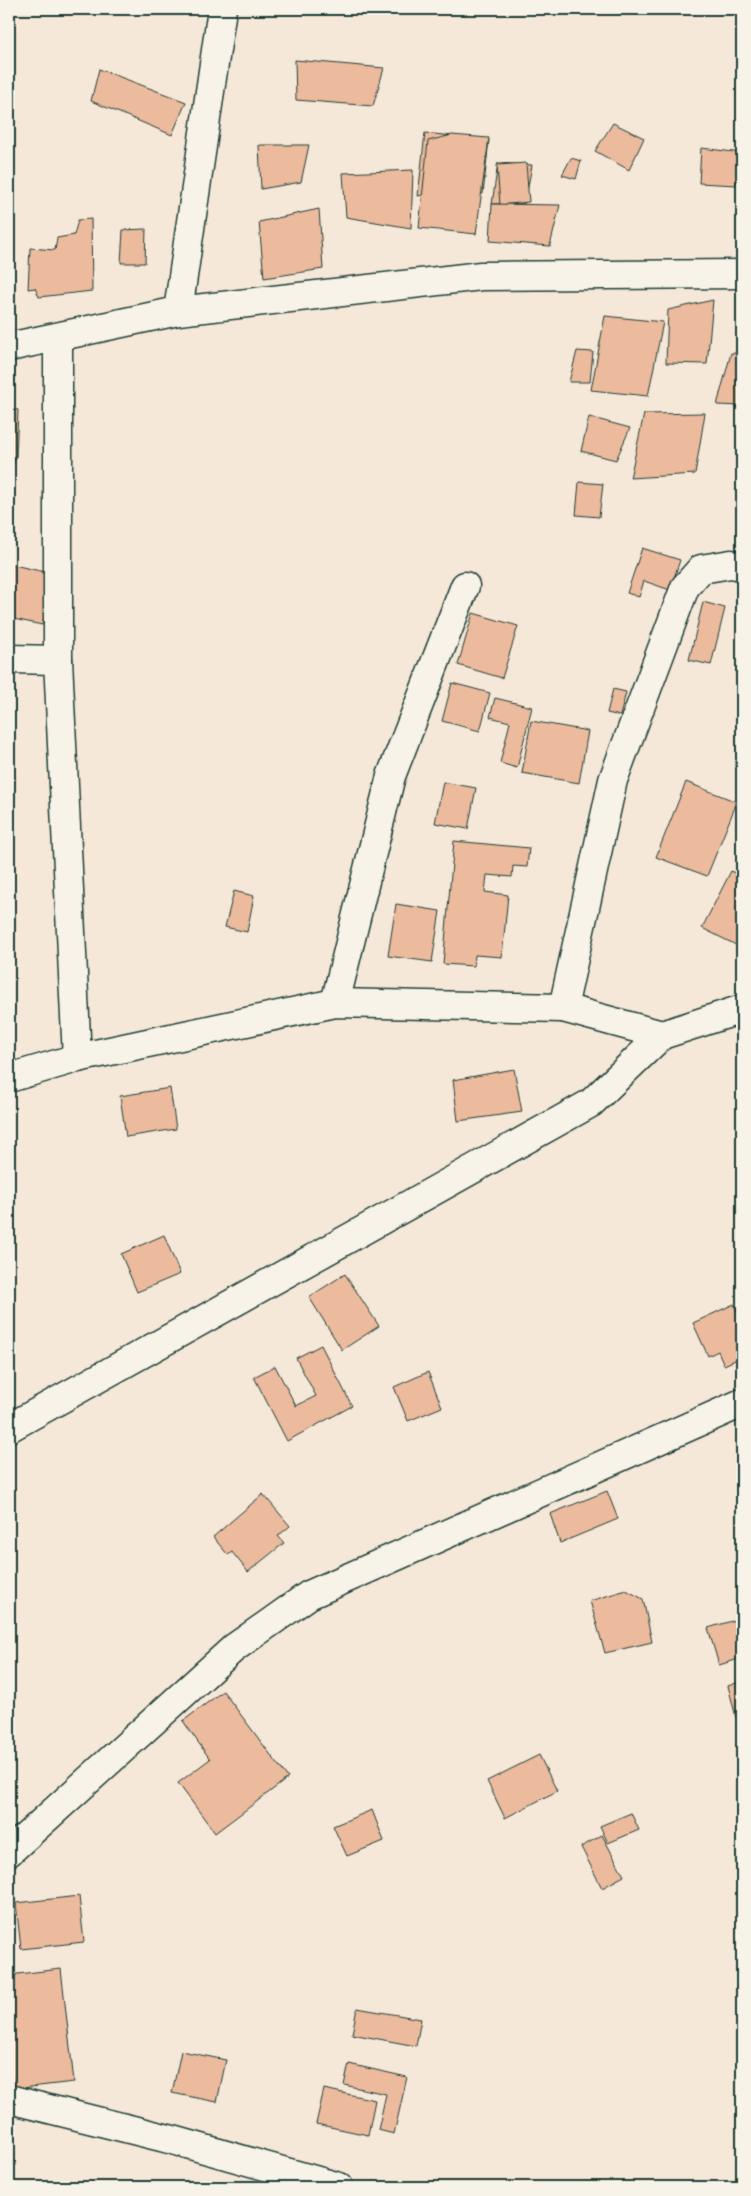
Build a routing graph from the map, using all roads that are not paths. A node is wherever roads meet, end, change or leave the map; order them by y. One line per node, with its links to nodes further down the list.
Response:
1 (222, 9): 3 (street)
2 (742, 274): 3 (street)
3 (178, 311): 4 (street)
4 (58, 337): 5 (street); 9 (street)
5 (9, 347)
6 (742, 566): 11 (street)
7 (465, 586): 10 (street)
8 (9, 659): 9 (street)
9 (58, 660): 14 (street)
10 (335, 1003): 11 (street); 14 (street)
11 (563, 1008): 13 (street)
12 (742, 1009): 13 (street)
13 (662, 1035): 17 (street)
14 (77, 1058): 15 (street)
15 (9, 1078)
16 (742, 1402): 18 (street)
17 (9, 1428)
18 (9, 1852)
19 (9, 2099): 20 (street)
20 (339, 2187)

